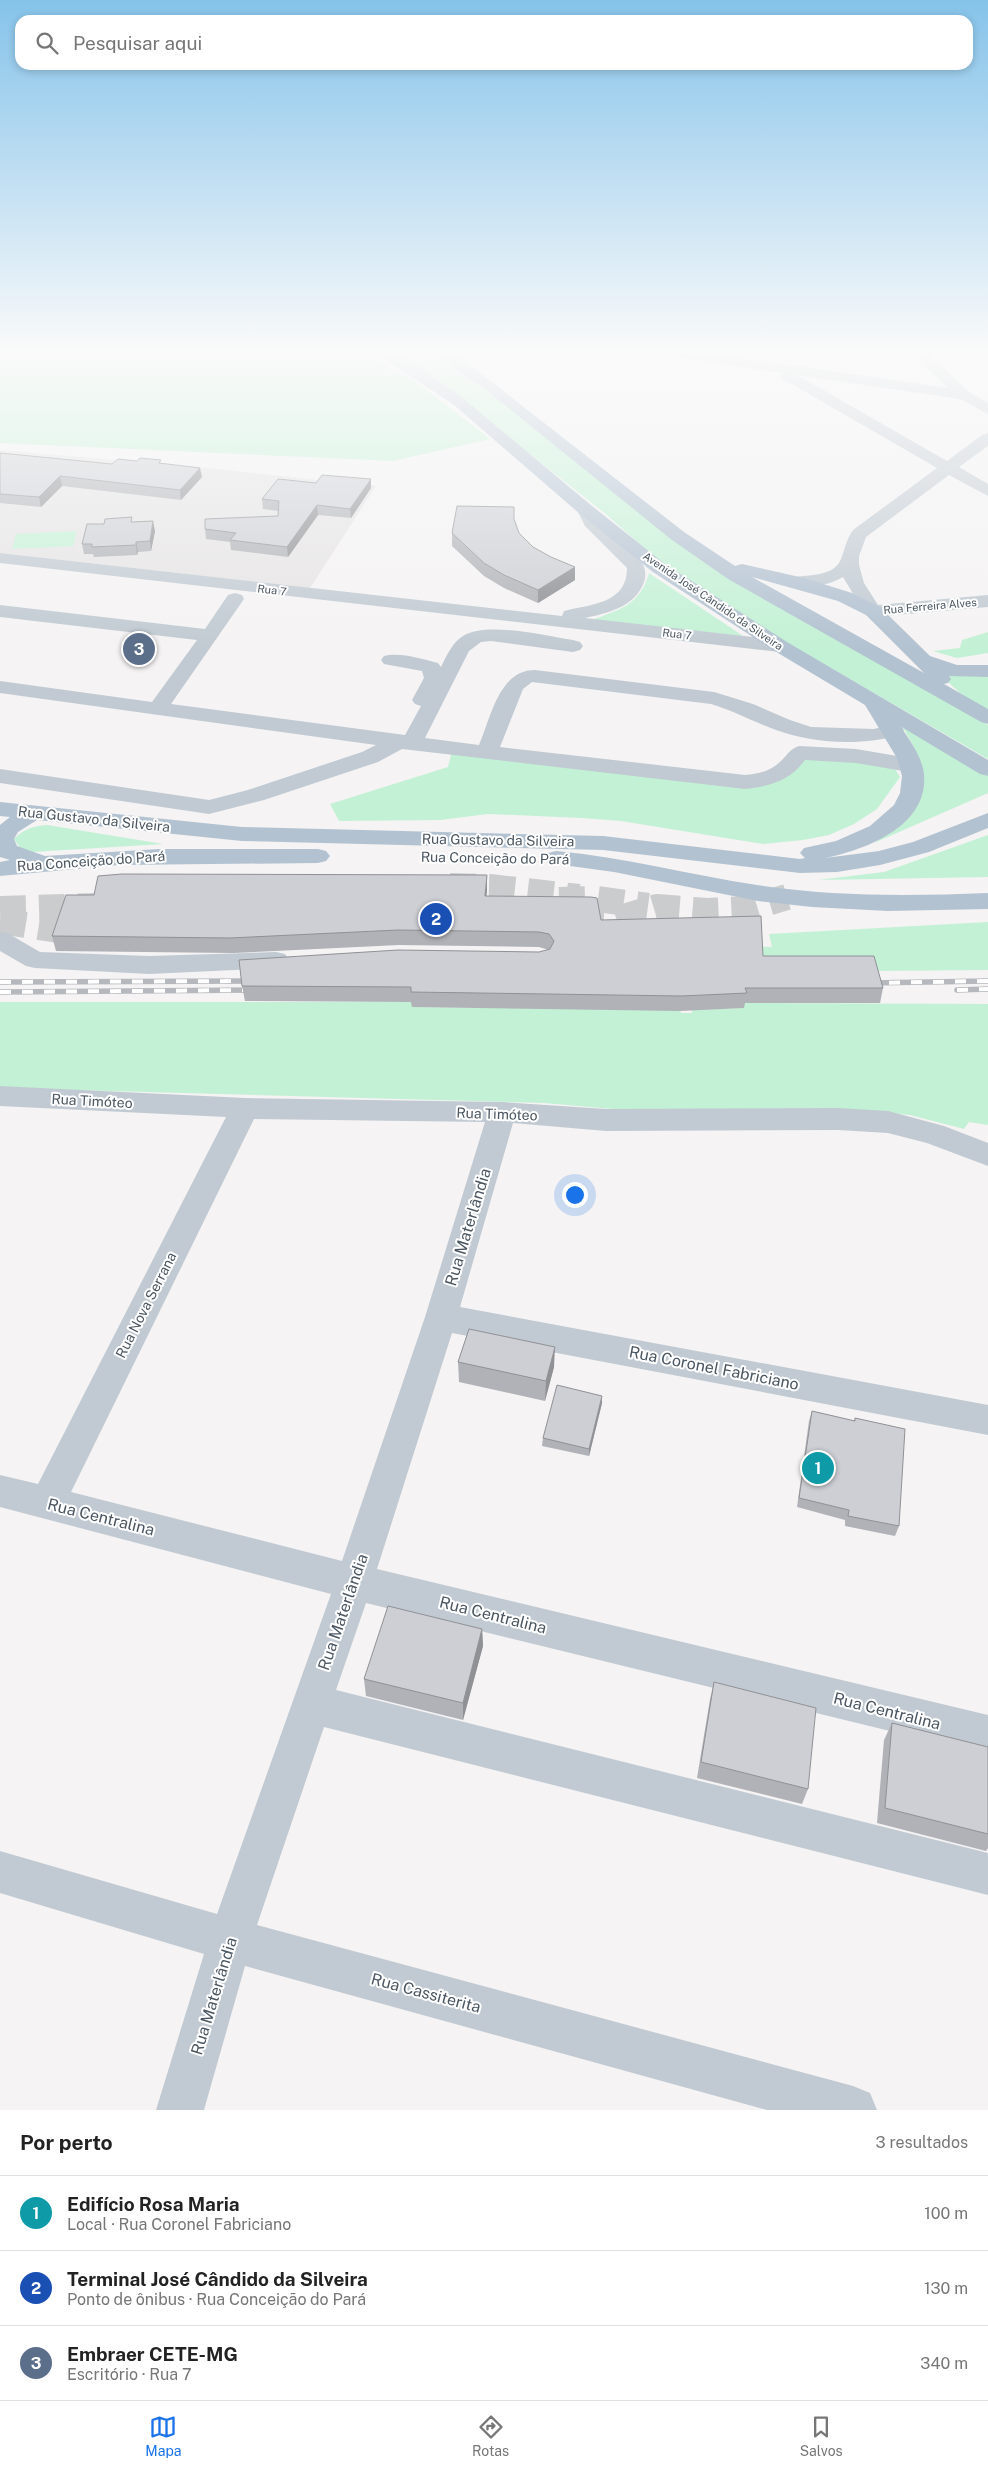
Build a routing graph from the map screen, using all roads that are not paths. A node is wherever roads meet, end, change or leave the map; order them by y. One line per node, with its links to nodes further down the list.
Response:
1 (518, 452): 7 (main road, Avenida José Cândido da Silveira)
2 (573, 452): 9 (main road)
3 (921, 452): 5 (street)
4 (969, 452): 5 (street)
5 (948, 468): 6 (street); 10 (street)
6 (988, 491)
7 (586, 510): 18 (street, Rua 7); 21 (main road, Avenida José Cândido da Silveira)
8 (0, 558): 18 (street, Rua 7)
9 (710, 558): 11 (main road); 27 (main road)
10 (848, 563): 11 (street); 16 (street)
11 (797, 582): 16 (main road)
12 (235, 600): 19 (street)
13 (988, 602): 14 (street, Rua Ferreira Alves)
14 (964, 603): 16 (street, Rua Ferreira Alves); 17 (street)
15 (0, 611): 19 (street)
16 (873, 611): 23 (main road)
17 (988, 612)
18 (589, 618): 21 (street, Rua 7)
19 (210, 636): 28 (street)
20 (573, 646): 32 (street)
21 (780, 646): 26 (main road, Avenida José Cândido da Silveira)
22 (391, 660): 32 (street)
23 (922, 661): 24 (main road); 27 (main road)
24 (988, 671)
25 (0, 687): 28 (street)
26 (870, 698): 31 (main road); 37 (main road, Avenida José Cândido da Silveira)
27 (968, 707): 29 (main road)
28 (158, 709): 32 (street)
29 (988, 718)
30 (796, 730): 31 (street); 33 (street); 34 (street)
31 (884, 732): 35 (street); 36 (main road)
32 (406, 742): 33 (street); 38 (street)
33 (487, 752): 34 (street)
34 (799, 753): 35 (street)
35 (887, 760): 36 (street)
36 (909, 765): 42 (main road)
37 (983, 766)
38 (0, 776)
39 (0, 809): 40 (main road, Rua Gustavo da Silveira)
40 (35, 811): 42 (main road, Rua Gustavo da Silveira); 43 (main road)
41 (988, 820): 42 (main road, Rua Gustavo da Silveira)
42 (744, 861)
43 (42, 863): 44 (main road, Rua Conceição do Pará); 45 (main road, Rua Conceição do Pará)
44 (0, 869)
45 (988, 901)
46 (0, 940): 47 (street)
47 (301, 959)
48 (0, 1096): 49 (street, Rua Timóteo)
49 (245, 1108): 50 (street, Rua Timóteo); 55 (street, Rua Nova Serrana)
50 (502, 1112): 51 (street, Rua Timóteo); 52 (street, Rua Materlândia)
51 (988, 1155)
52 (441, 1317): 53 (street, Rua Coronel Fabriciano); 56 (street, Rua Materlândia)
53 (988, 1420)
54 (0, 1491): 55 (street, Rua Centralina)
55 (47, 1503): 56 (street, Rua Centralina)
56 (354, 1582): 57 (street, Rua Materlândia); 58 (street, Rua Centralina)
57 (312, 1704): 60 (street); 61 (street, Rua Materlândia)
58 (988, 1735)
59 (0, 1872): 61 (street, Rua Cassiterita)
60 (988, 1874)
61 (230, 1940): 62 (street, Rua Materlândia); 63 (street, Rua Cassiterita)
62 (180, 2110)
63 (853, 2110)

